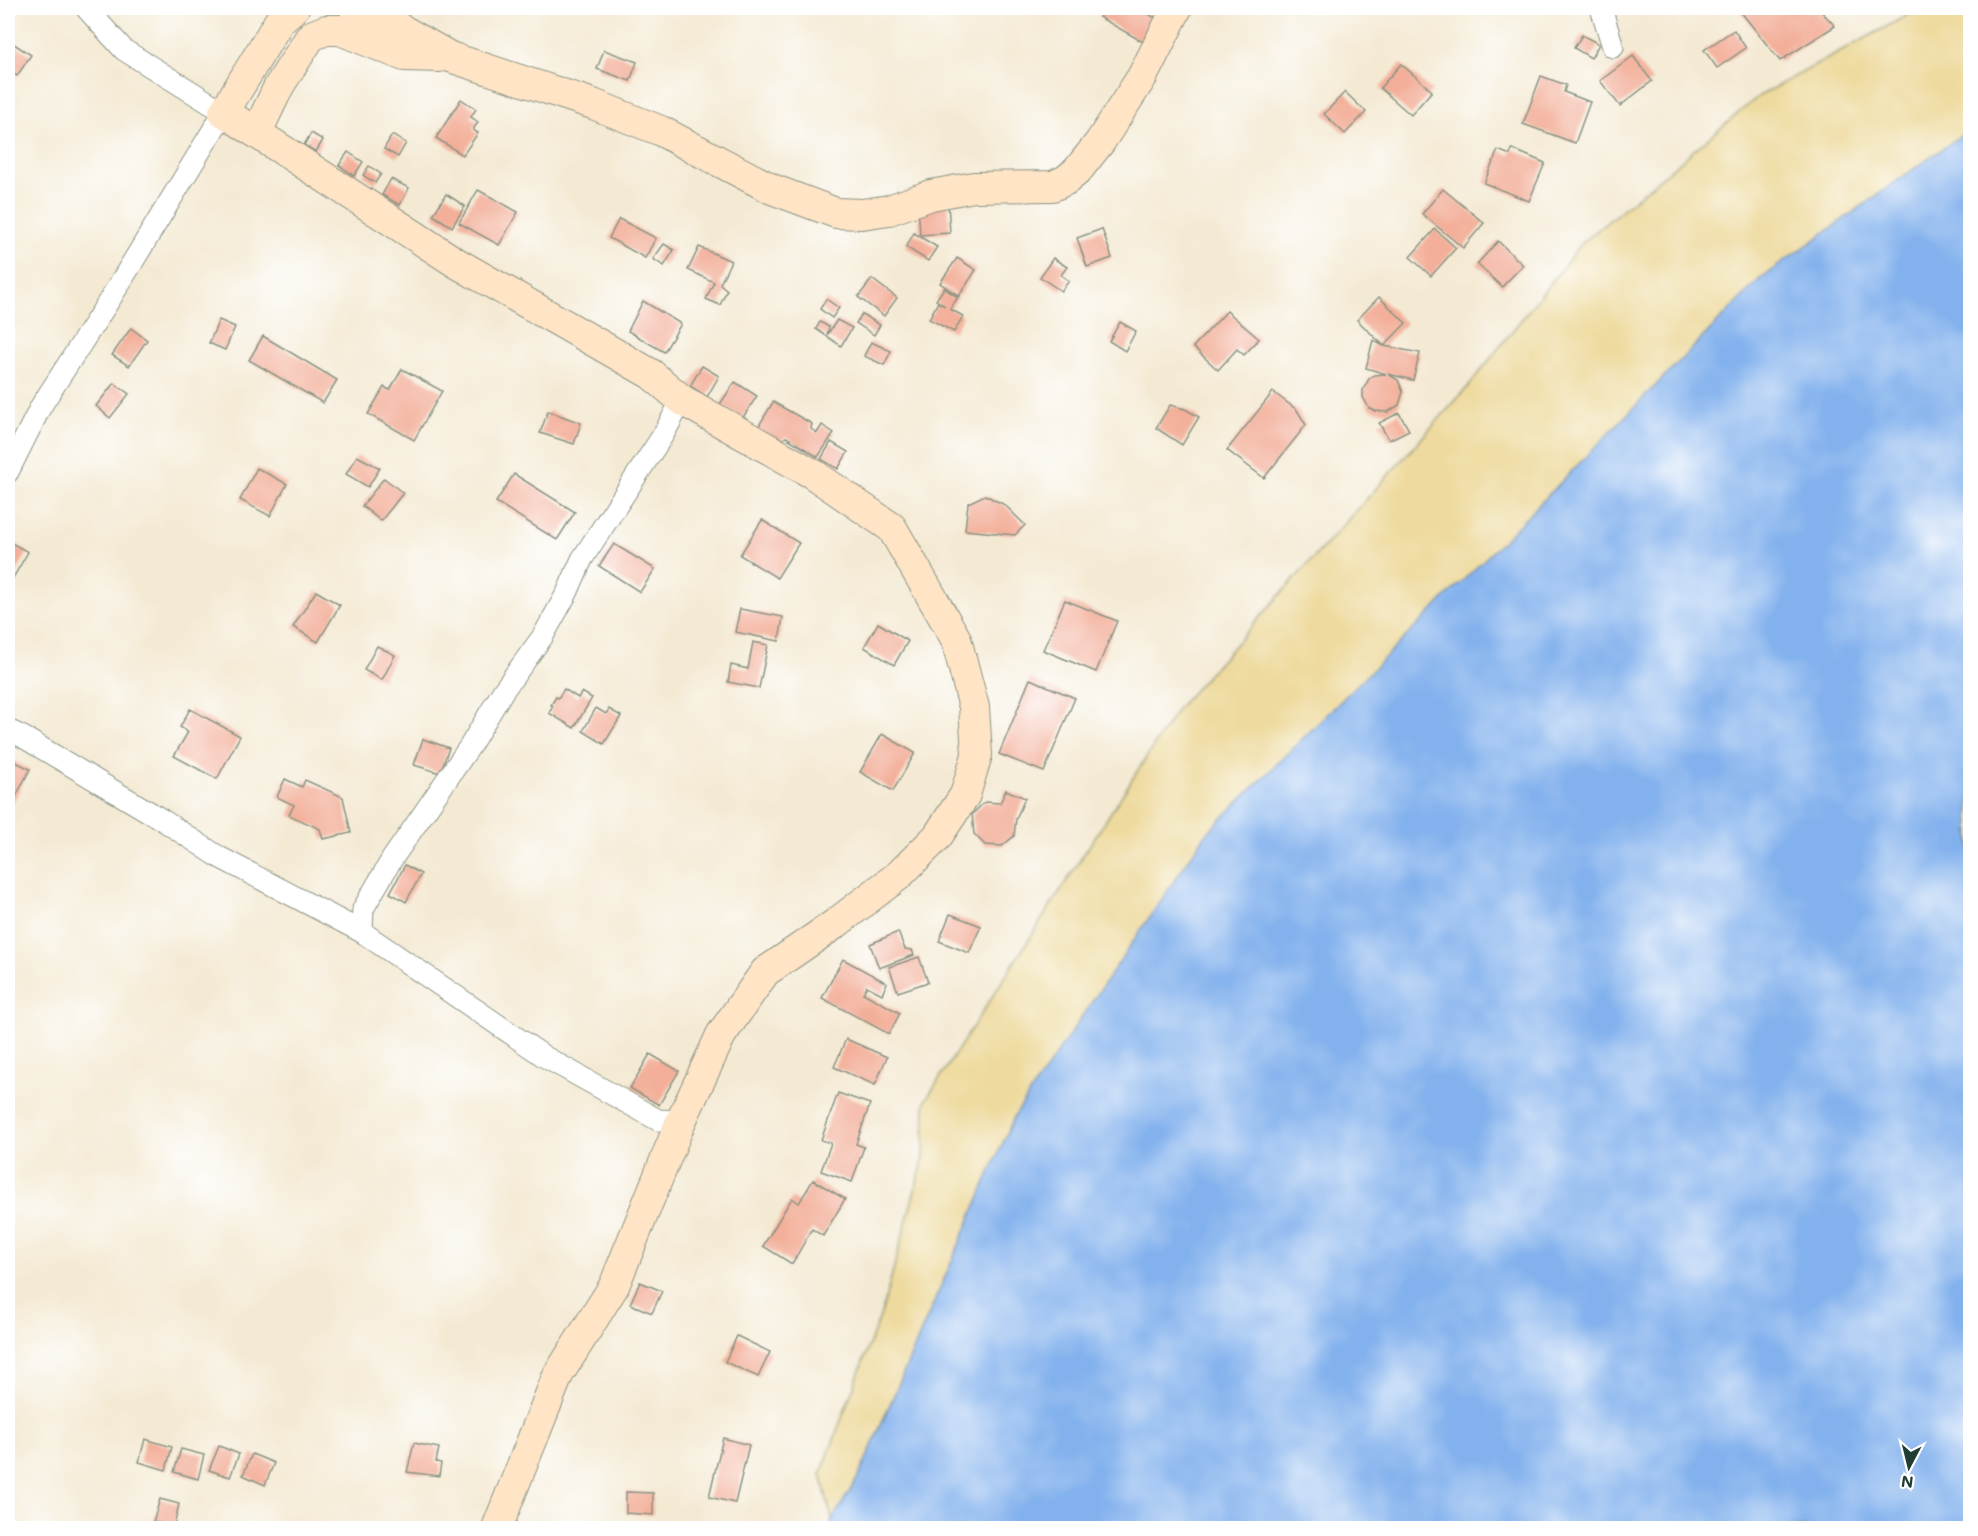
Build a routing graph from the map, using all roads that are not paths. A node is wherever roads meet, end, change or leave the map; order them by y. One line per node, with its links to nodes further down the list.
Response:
1 (86, 8): 9 (street)
2 (296, 8): 6 (street); 9 (street)
3 (354, 8): 8 (street)
4 (1178, 8): 8 (street)
5 (1601, 8): 7 (street)
6 (304, 46): 8 (street); 10 (street)
7 (1613, 47)
8 (450, 57)
9 (224, 112): 10 (street); 12 (street)
10 (257, 132): 11 (street)
11 (682, 400): 14 (street); 15 (street)
12 (8, 472)
13 (8, 730): 14 (street)
14 (362, 932): 15 (street)
15 (681, 1121): 16 (street)
16 (497, 1528)

